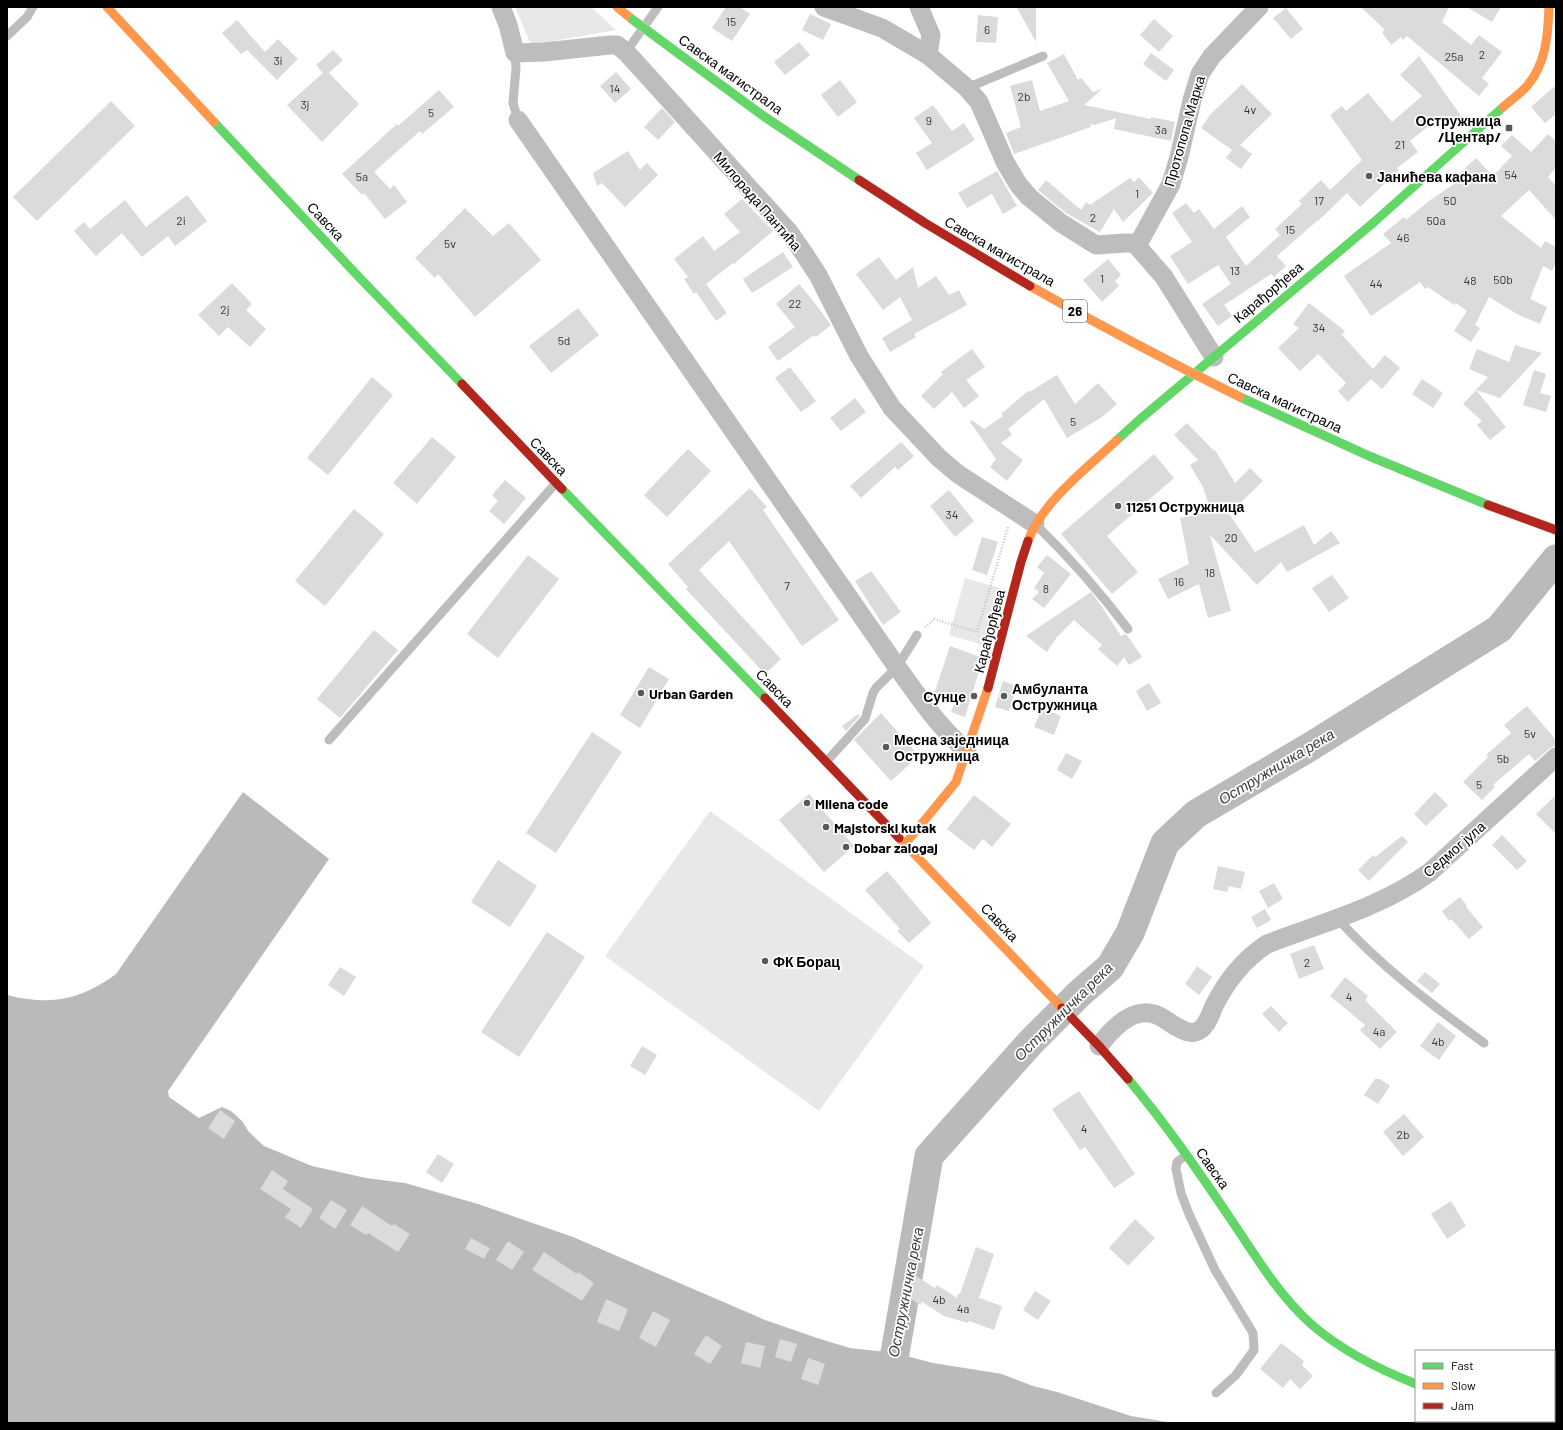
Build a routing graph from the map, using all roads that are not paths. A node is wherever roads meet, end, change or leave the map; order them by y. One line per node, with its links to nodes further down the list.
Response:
1 (33, 7): 10 (lane)
2 (107, 7): 20 (street, Савска)
3 (501, 7): 12 (street)
4 (617, 7): 22 (street, Савска магистрала / 26, bridge)
5 (658, 7): 11 (lane)
6 (824, 7): 13 (street)
7 (919, 7): 13 (street)
8 (1259, 7): 18 (street, Протопопа Марка)
9 (1549, 7): 14 (street, Карађорђева)
10 (7, 36)
11 (626, 52): 12 (street, Милорада Пантића); 21 (street, Милорада Пантића)
12 (515, 53): 17 (lane)
13 (928, 55): 16 (street)
14 (1550, 55): 19 (street, Карађорђева)
15 (1043, 56): 16 (lane)
16 (967, 88): 18 (street)
17 (518, 120): 25 (street)
18 (1137, 246): 19 (street)
19 (1214, 357): 21 (street, Карађорђева)
20 (556, 483): 26 (lane); 29 (street, Савска)
21 (1035, 524): 23 (lane); 27 (street, Карађорђева)
22 (1556, 530)
23 (1128, 629)
24 (917, 635): 25 (lane)
25 (897, 667): 27 (street); 29 (lane)
26 (328, 740)
27 (967, 751): 30 (street, Карађорђева)
28 (1556, 757): 31 (street, Седмог јула)
29 (826, 762): 30 (street, Савска)
30 (905, 844): 33 (street, Савска)
31 (1337, 918): 32 (lane); 33 (street, Седмог јула)
32 (1484, 1043)
33 (1099, 1046): 34 (street, Савска)
34 (1186, 1155): 35 (street, Савска); 36 (lane)
35 (1415, 1384)
36 (1216, 1394)

